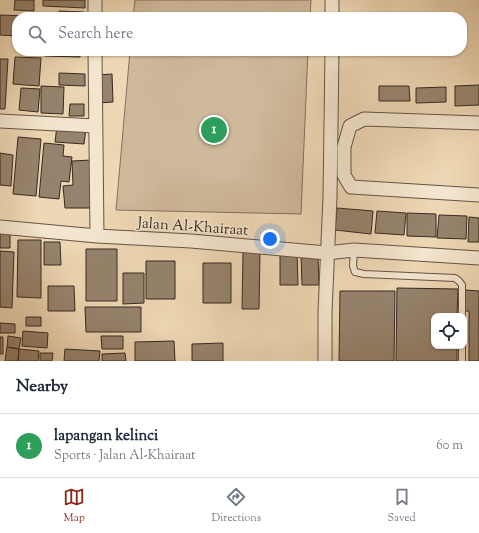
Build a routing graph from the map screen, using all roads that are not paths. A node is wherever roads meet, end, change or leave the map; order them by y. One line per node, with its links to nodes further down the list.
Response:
1 (95, 0): 3 (street)
2 (332, 0): 4 (street)
3 (95, 12)
4 (332, 12)
5 (95, 56): 9 (street)
6 (332, 56): 14 (street)
7 (0, 121): 9 (street)
8 (479, 123): 10 (street)
9 (96, 126): 12 (street)
10 (479, 195)
11 (0, 228): 12 (street, Jalan Al-Khairaat)
12 (97, 236): 14 (street, Jalan Al-Khairaat)
13 (354, 250): 14 (street, Jalan Al-Khairaat); 15 (street, Jalan Al-Khairaat); 16 (lane)
14 (327, 252): 18 (street)
15 (479, 258)
16 (462, 313)
17 (462, 349): 19 (lane)
18 (325, 361)
19 (462, 361)

